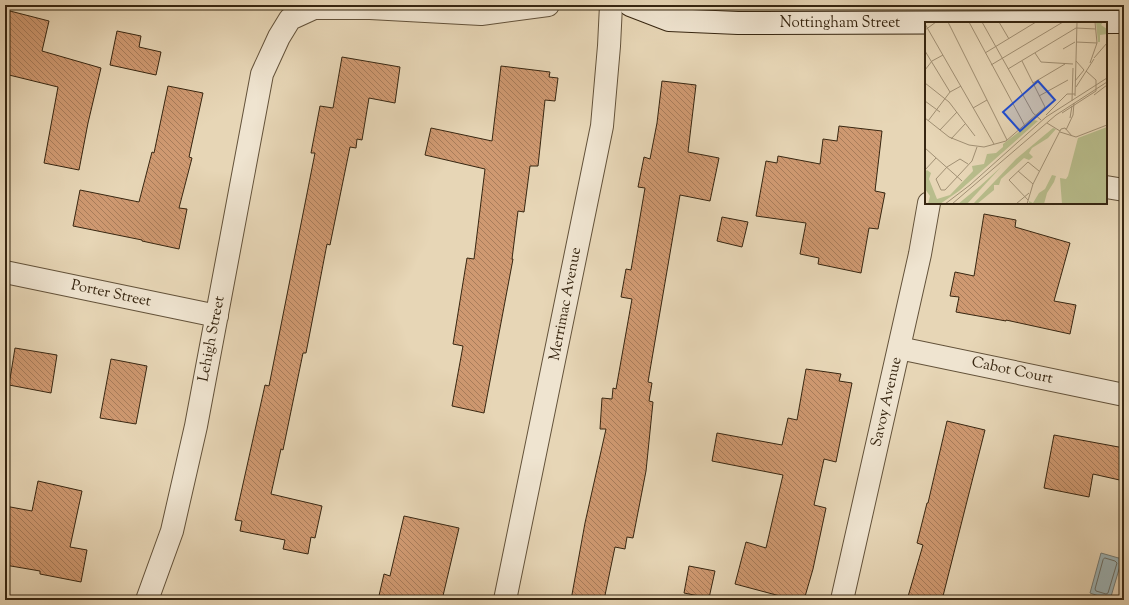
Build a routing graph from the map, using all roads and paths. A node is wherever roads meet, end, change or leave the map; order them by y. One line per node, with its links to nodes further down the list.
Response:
1 (548, 5): 11 (street, Lehigh Street)
2 (611, 5): 15 (street, Merrimac Avenue)
3 (630, 5): 6 (street, Nottingham Street)
4 (1107, 22): 5 (street, Nottingham Street)
5 (1124, 22)
6 (925, 23)
7 (1107, 187): 8 (street)
8 (1124, 190)
9 (929, 204): 12 (street, Savoy Avenue)
10 (5, 272): 11 (street, Porter Street)
11 (217, 316): 14 (street, Lehigh Street)
12 (899, 348): 13 (street, Cabot Court); 16 (street, Savoy Avenue)
13 (1124, 395)
14 (147, 600)
15 (505, 600)
16 (842, 600)

